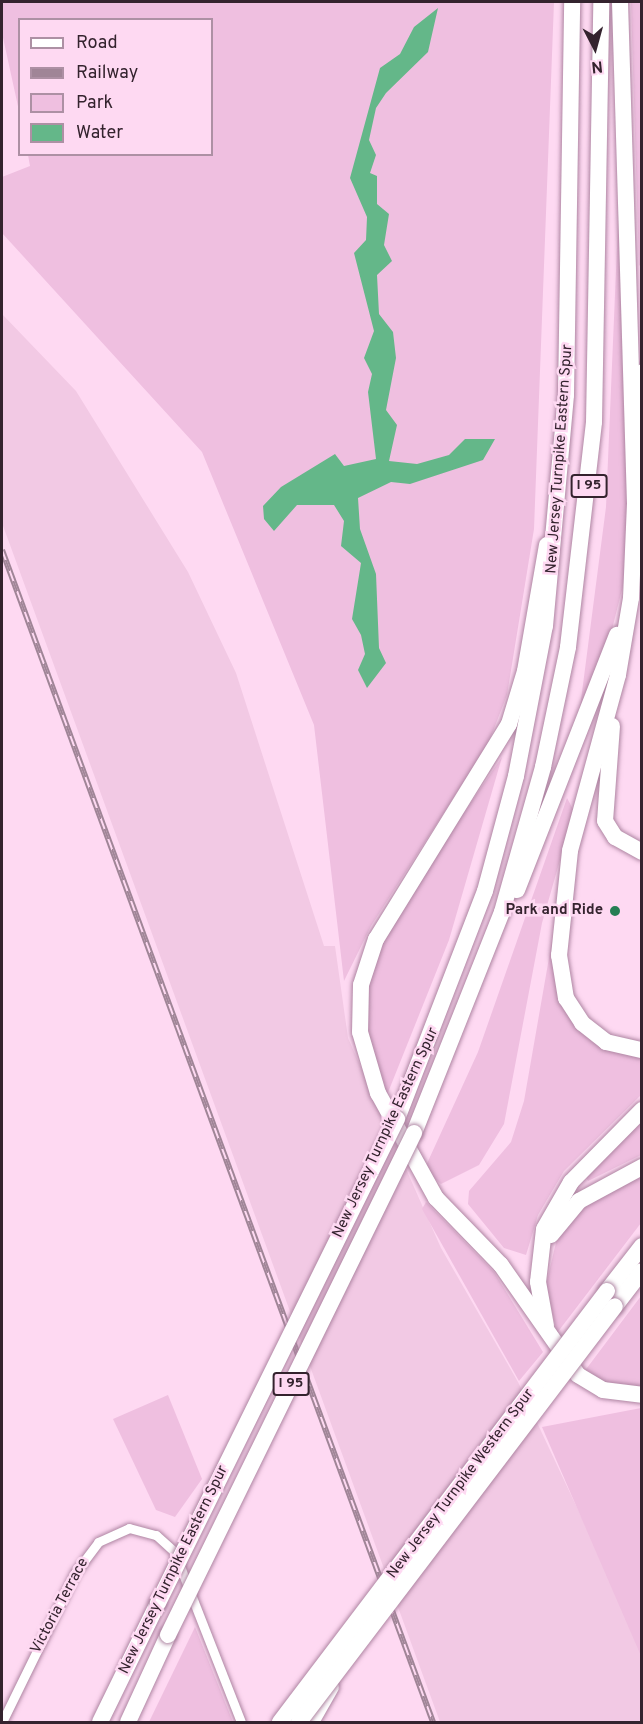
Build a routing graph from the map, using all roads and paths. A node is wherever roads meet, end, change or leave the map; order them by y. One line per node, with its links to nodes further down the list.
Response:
1 (572, 2): 6 (highway, New Jersey Turnpike Eastern Spur / I 95)
2 (601, 2): 10 (highway, New Jersey Turnpike Eastern Spur / I 95)
3 (620, 2): 5 (highway)
4 (642, 372): 5 (highway)
5 (634, 462): 7 (highway)
6 (560, 497): 18 (highway); 22 (highway, New Jersey Turnpike Eastern Spur / I 95, bridge)
7 (632, 569): 8 (highway); 10 (highway)
8 (618, 675): 9 (highway); 11 (highway)
9 (642, 852)
10 (485, 959): 23 (highway, New Jersey Turnpike Eastern Spur / I 95, bridge)
11 (642, 1050)
12 (642, 1110): 15 (highway)
13 (642, 1167): 15 (highway)
14 (642, 1246): 17 (highway, New Jersey Turnpike Western Spur)
15 (539, 1263): 18 (highway)
16 (642, 1271): 17 (highway, New Jersey Turnpike Western Spur)
17 (611, 1299): 20 (highway, New Jersey Turnpike Western Spur, bridge); 25 (highway, New Jersey Turnpike Western Spur, bridge)
18 (555, 1347): 19 (highway)
19 (642, 1395)
20 (342, 1666): 26 (highway, New Jersey Turnpike Western Spur, bridge); 27 (highway, bridge)
21 (2, 1722): 24 (street, Victoria Terrace)
22 (100, 1722)
23 (128, 1722)
24 (241, 1722)
25 (280, 1722)
26 (299, 1722)
27 (311, 1722)

